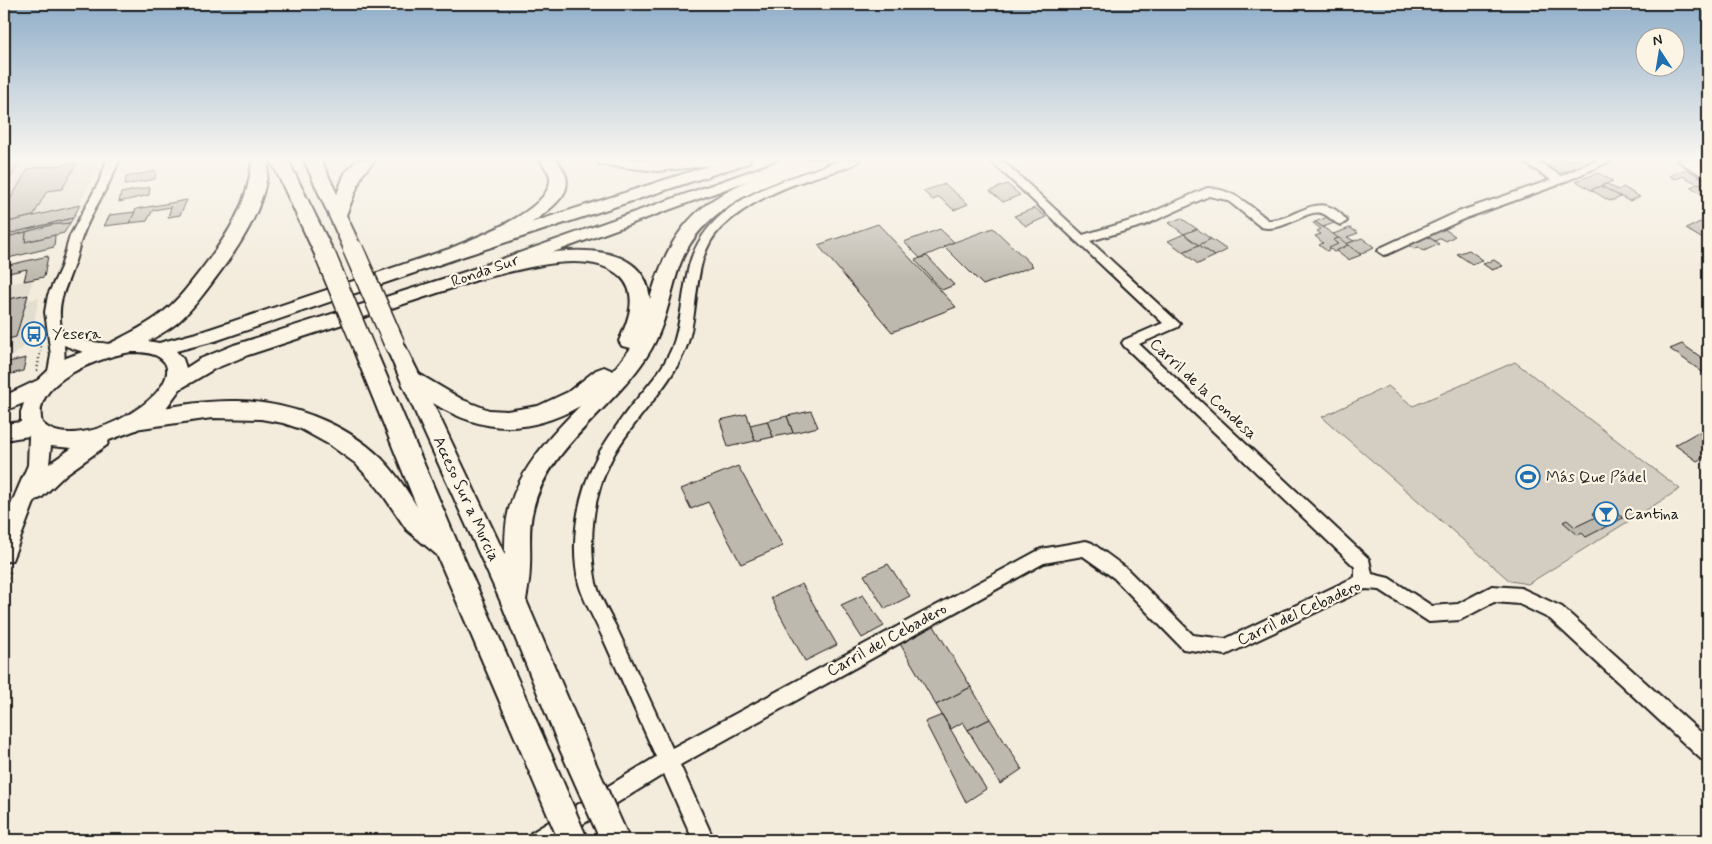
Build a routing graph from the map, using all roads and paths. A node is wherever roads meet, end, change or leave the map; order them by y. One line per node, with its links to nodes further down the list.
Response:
1 (95, 199): 21 (street)
2 (254, 199): 22 (highway)
3 (298, 199): 33 (highway, Acceso Sur a Murcia, bridge)
4 (330, 199): 15 (highway, Acceso Sur a Murcia)
5 (343, 199): 15 (highway)
6 (551, 199): 19 (highway)
7 (621, 199): 19 (main road, Ronda Sur)
8 (683, 199): 20 (main road, Ronda Sur)
9 (723, 199): 36 (highway)
10 (751, 199): 38 (street)
11 (1038, 199): 17 (street, Carril de la Condesa)
12 (1191, 199): 17 (street)
13 (1234, 199): 16 (street)
14 (1504, 199): 18 (street)
15 (337, 215): 24 (highway, Acceso Sur a Murcia, bridge)
16 (1341, 221)
17 (1082, 239): 35 (street, Carril de la Condesa)
18 (1384, 251)
19 (458, 252): 23 (main road, Ronda Sur)
20 (477, 274): 24 (highway); 26 (main road, Ronda Sur)
21 (56, 333): 22 (street); 25 (street)
22 (116, 348): 23 (main road, Ronda Sur); 25 (main road, Ronda Sur)
23 (159, 348): 26 (main road)
24 (410, 380): 36 (highway, Acceso Sur a Murcia)
25 (49, 381): 27 (main road, Ronda Sur); 29 (main road, Ronda Sur)
26 (174, 384): 28 (main road, Ronda Sur)
27 (4, 404)
28 (135, 421): 31 (main road, Ronda Sur); 33 (highway)
29 (37, 430): 30 (main road, Ronda Sur); 31 (main road, Ronda Sur); 32 (main road)
30 (4, 432)
31 (113, 432): 32 (main road)
32 (24, 501): 34 (main road)
33 (447, 549): 40 (highway, Acceso Sur a Murcia, bridge)
34 (4, 553)
35 (1364, 582): 37 (street, Carril del Cebadero); 38 (street, Carril del Cebadero)
36 (513, 600): 41 (highway, Acceso Sur a Murcia, bridge)
37 (1708, 752)
38 (669, 760): 39 (street, Carril del Cebadero); 42 (street)
39 (538, 840)
40 (573, 840)
41 (615, 840)
42 (704, 840)

